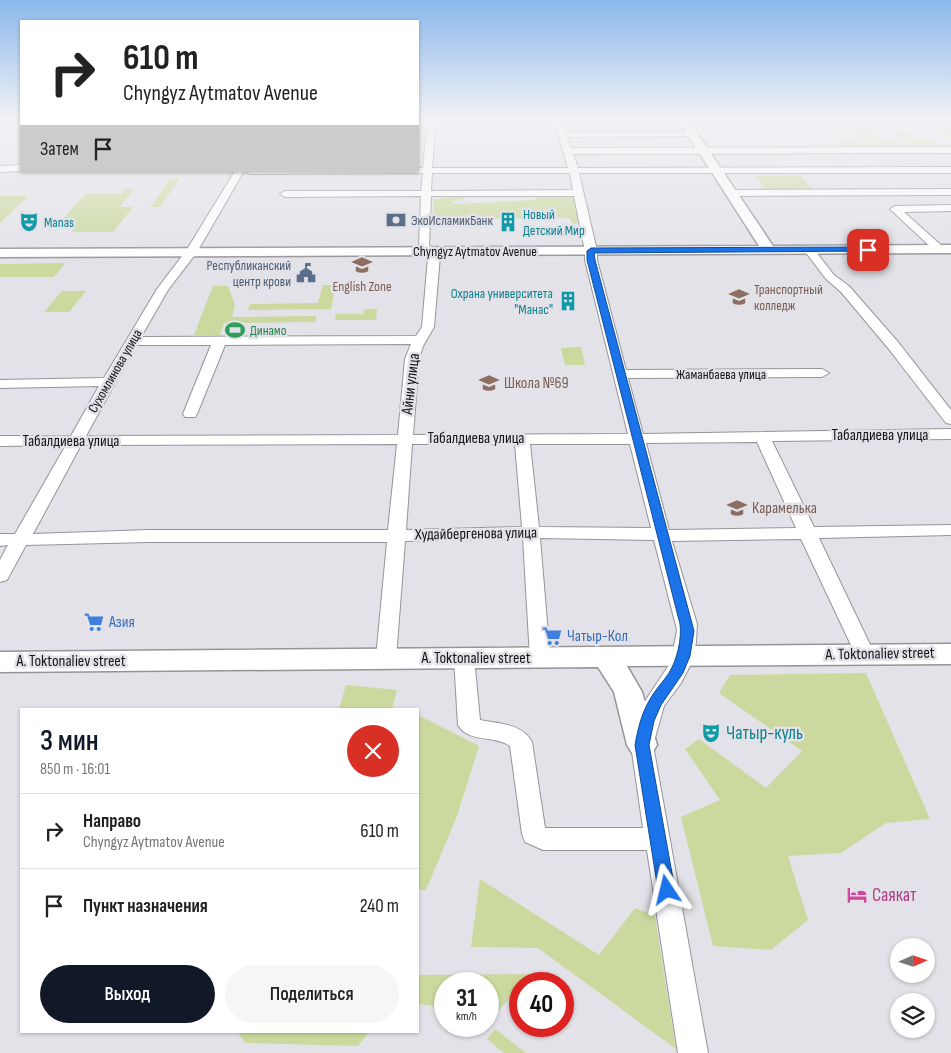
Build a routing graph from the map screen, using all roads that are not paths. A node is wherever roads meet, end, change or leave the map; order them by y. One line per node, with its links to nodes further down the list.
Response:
1 (428, 167): 11 (street, Айни улица)
2 (573, 167): 8 (street)
3 (713, 167): 6 (main road)
4 (20, 168): 5 (street)
5 (0, 169)
6 (715, 170): 7 (street); 8 (street); 14 (main road)
7 (951, 170)
8 (574, 171): 11 (street); 13 (street)
9 (239, 172): 23 (street, Сухомлинова улица)
10 (419, 172): 11 (street)
11 (428, 172): 16 (street, Айни улица)
12 (951, 192): 14 (street)
13 (578, 193): 16 (street); 22 (street)
14 (730, 193): 19 (main road)
15 (286, 194): 16 (street)
16 (426, 194): 21 (street, Айни улица)
17 (951, 208): 18 (street)
18 (945, 249): 20 (main road, Chyngyz Aytmatov Avenue)
19 (769, 250): 20 (main road, Chyngyz Aytmatov Avenue); 22 (main road, Chyngyz Aytmatov Avenue)
20 (810, 250): 33 (street)
21 (429, 251): 22 (main road, Chyngyz Aytmatov Avenue); 23 (main road, Chyngyz Aytmatov Avenue); 26 (street, Айни улица)
22 (591, 251): 29 (street)
23 (191, 252): 24 (main road, Chyngyz Aytmatov Avenue); 27 (street, Сухомлинова улица)
24 (0, 253)
25 (220, 340): 26 (street); 27 (street); 32 (street)
26 (421, 340): 36 (street, Айни улица)
27 (132, 341): 30 (street, Сухомлинова улица)
28 (822, 373): 29 (street, Жаманбаева улица)
29 (620, 374): 38 (street)
30 (108, 382): 31 (street); 40 (street, Сухомлинова улица)
31 (0, 384)
32 (190, 414)
33 (951, 420)
34 (951, 434): 35 (street, Табалдиева улица)
35 (762, 436): 38 (street, Табалдиева улица); 43 (street)
36 (405, 438): 37 (street, Табалдиева улица); 40 (street, Табалдиева улица); 44 (street, Айни улица)
37 (522, 438): 38 (street, Табалдиева улица); 42 (street)
38 (636, 439): 45 (street)
39 (0, 441): 40 (street, Табалдиева улица)
40 (75, 441): 47 (street, Сухомлинова улица)
41 (951, 530): 43 (street, Худайбергенова улица)
42 (531, 532): 44 (street, Худайбергенова улица); 45 (street, Худайбергенова улица); 55 (street)
43 (806, 532): 45 (street, Худайбергенова улица); 50 (street)
44 (396, 536): 47 (street, Худайбергенова улица); 53 (street, Айни улица)
45 (662, 536): 51 (street)
46 (0, 540): 47 (street, Худайбергенова улица)
47 (21, 540): 48 (street, Сухомлинова улица)
48 (0, 576)
49 (951, 654): 50 (main road, A. Toktonaliev street)
50 (865, 655): 51 (main road, A. Toktonaliev street)
51 (683, 656): 52 (main road, A. Toktonaliev street); 57 (street)
52 (606, 657): 55 (main road, A. Toktonaliev street); 57 (main road)
53 (386, 658): 54 (main road, A. Toktonaliev street); 56 (main road, A. Toktonaliev street)
54 (464, 658): 55 (main road, A. Toktonaliev street); 58 (street)
55 (540, 658)
56 (0, 662)
57 (642, 745): 58 (street)
58 (658, 839): 59 (street)
59 (693, 1053)

